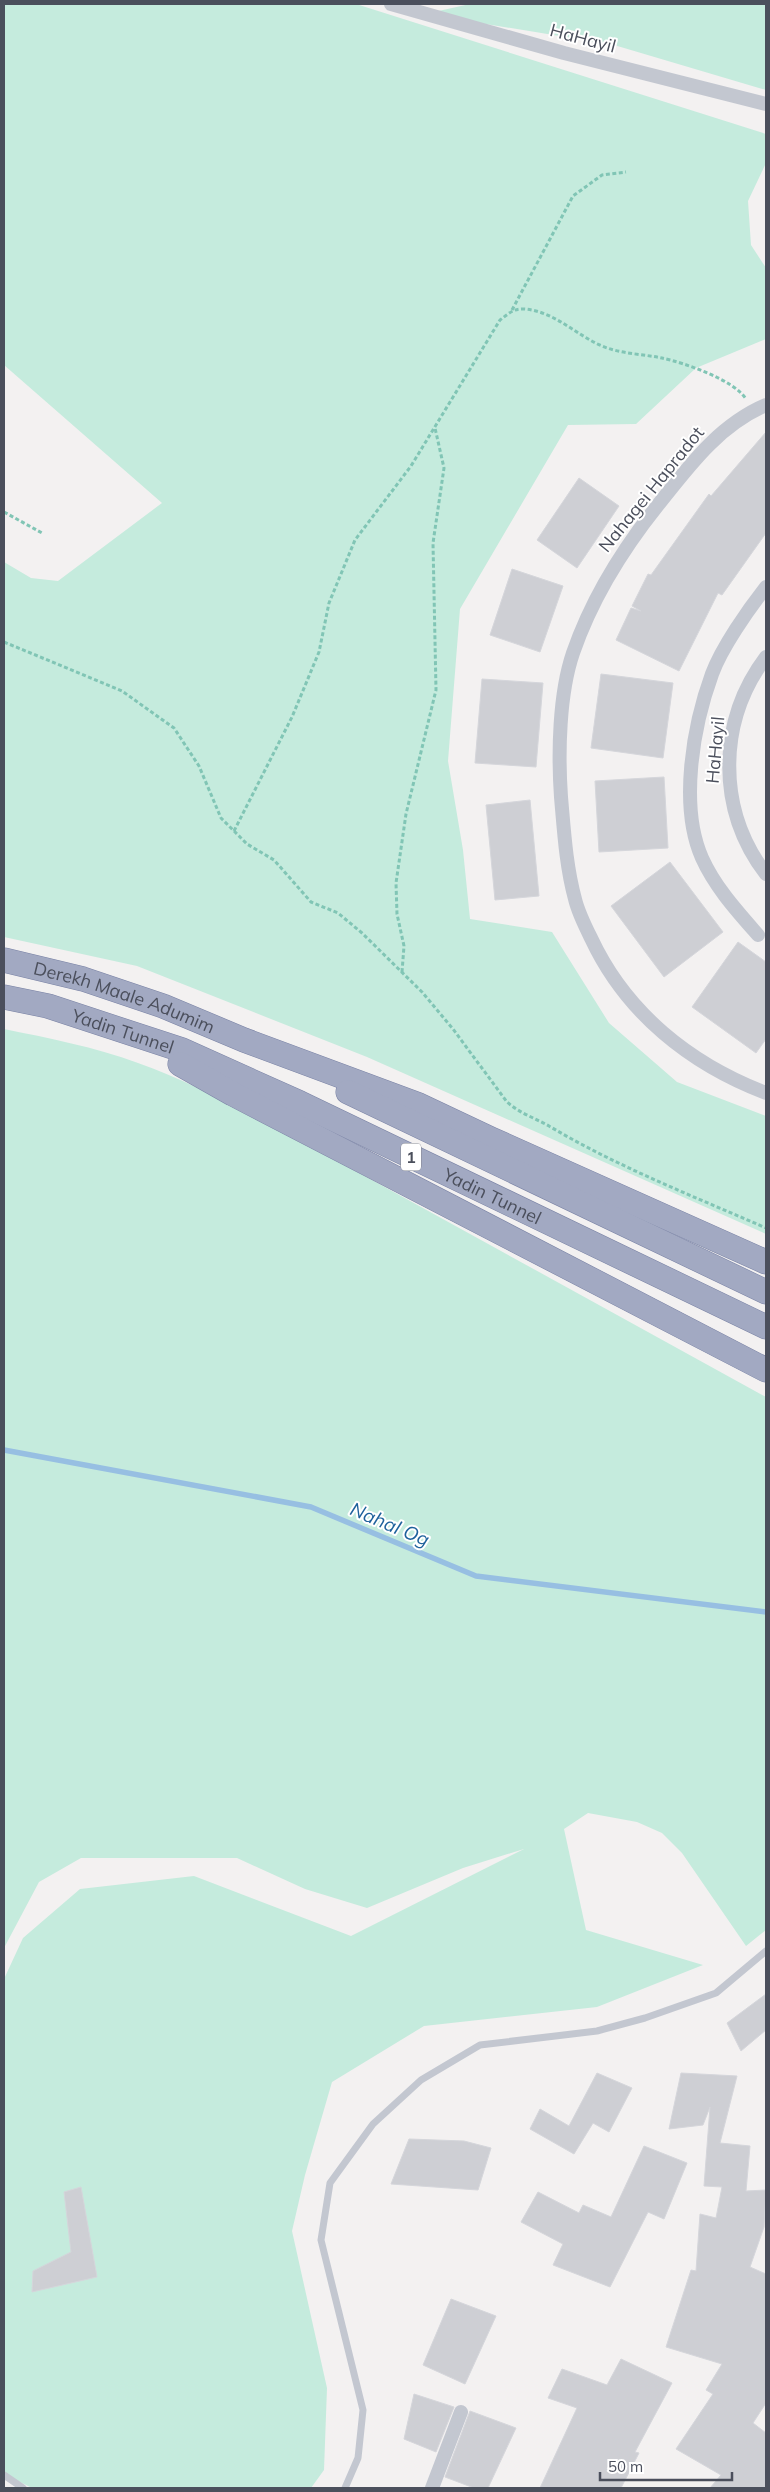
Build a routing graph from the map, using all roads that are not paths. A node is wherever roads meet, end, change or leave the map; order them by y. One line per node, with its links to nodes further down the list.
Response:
1 (391, 4): 2 (street, HaHayil)
2 (766, 104)
3 (760, 408): 12 (street, Nahagei Hapradot)
4 (766, 587): 7 (street)
5 (766, 658): 6 (street, HaHayil)
6 (766, 874)
7 (758, 935)
8 (4, 960): 11 (highway, Derekh Maale Adumim / 1)
9 (4, 997): 10 (highway, Derekh Maale Adumim / 1)
10 (48, 1006): 15 (highway, Yadin Tunnel / 1); 16 (highway)
11 (244, 1040): 13 (highway); 14 (highway, Yadin Tunnel / 1)
12 (766, 1093)
13 (766, 1262)
14 (766, 1292)
15 (766, 1328)
16 (766, 1370)
17 (766, 1951): 21 (lane)
18 (461, 2412): 22 (street)
19 (4, 2475): 20 (lane)
20 (23, 2488)
21 (346, 2488)
22 (432, 2488)

